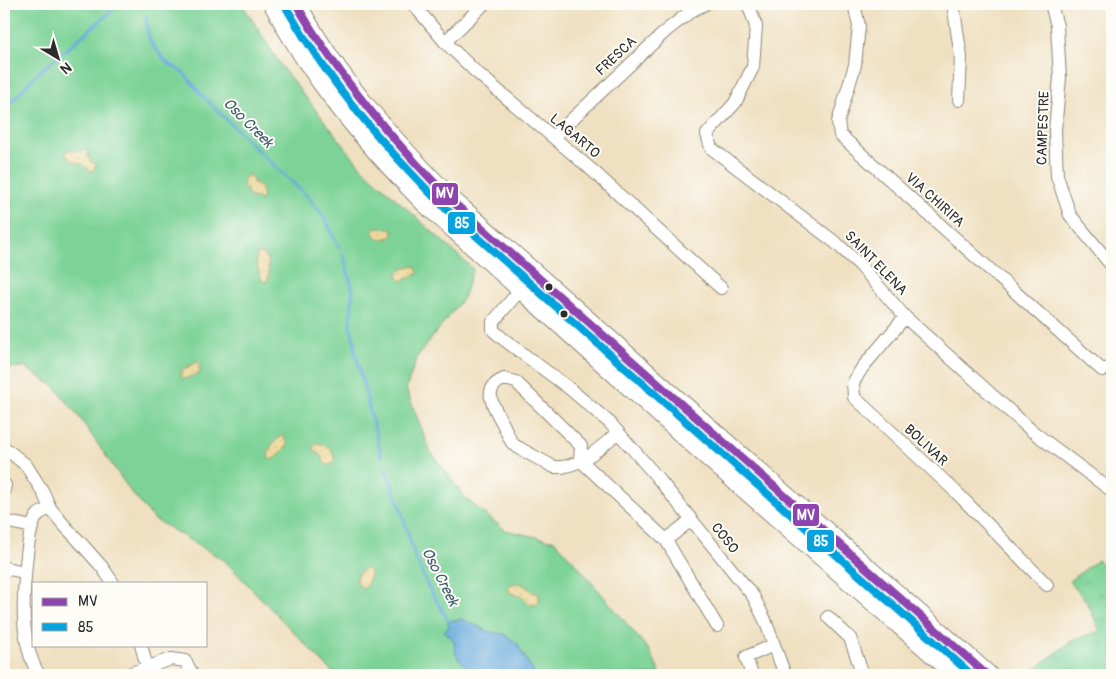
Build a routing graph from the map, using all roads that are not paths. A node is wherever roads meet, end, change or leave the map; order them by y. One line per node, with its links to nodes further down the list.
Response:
1 (274, 4): 14 (main road)
2 (296, 4): 14 (main road)
3 (413, 4): 10 (street, LAGARTO)
4 (484, 4): 10 (street)
5 (705, 4): 12 (street, FRESCA)
6 (748, 4): 16 (street, SAINT ELENA)
7 (854, 4): 17 (street, VIA CHIRIPA)
8 (953, 4): 11 (street)
9 (1051, 4): 13 (street, CAMPESTRE)
10 (445, 42): 12 (street, LAGARTO)
11 (959, 100)
12 (553, 137): 15 (street, LAGARTO)
13 (1112, 266)
14 (528, 281): 18 (street, COSO); 43 (main road); 44 (main road)
15 (721, 288)
16 (905, 317): 21 (street, SAINT ELENA); 30 (street, BOLIVAR)
17 (1112, 367)
18 (618, 432): 20 (street); 23 (street, COSO)
19 (6, 449): 22 (street)
20 (580, 460): 20 (street); 26 (street)
21 (1112, 491)
22 (50, 508): 25 (street); 29 (street)
23 (691, 520): 26 (street); 34 (street, COSO)
24 (4, 521): 25 (street)
25 (32, 527): 28 (street)
26 (666, 540): 33 (street)
27 (4, 568): 28 (street)
28 (25, 572): 31 (street)
29 (112, 582)
30 (1047, 585)
31 (29, 610): 37 (street)
32 (828, 617): 42 (street)
33 (717, 626)
34 (774, 645): 40 (street); 41 (street, COSO)
35 (141, 646): 36 (street)
36 (147, 667): 38 (street); 39 (street)
37 (39, 675)
38 (126, 675)
39 (193, 675)
40 (752, 675)
41 (785, 675)
42 (863, 675)
43 (958, 675)
44 (987, 675)

